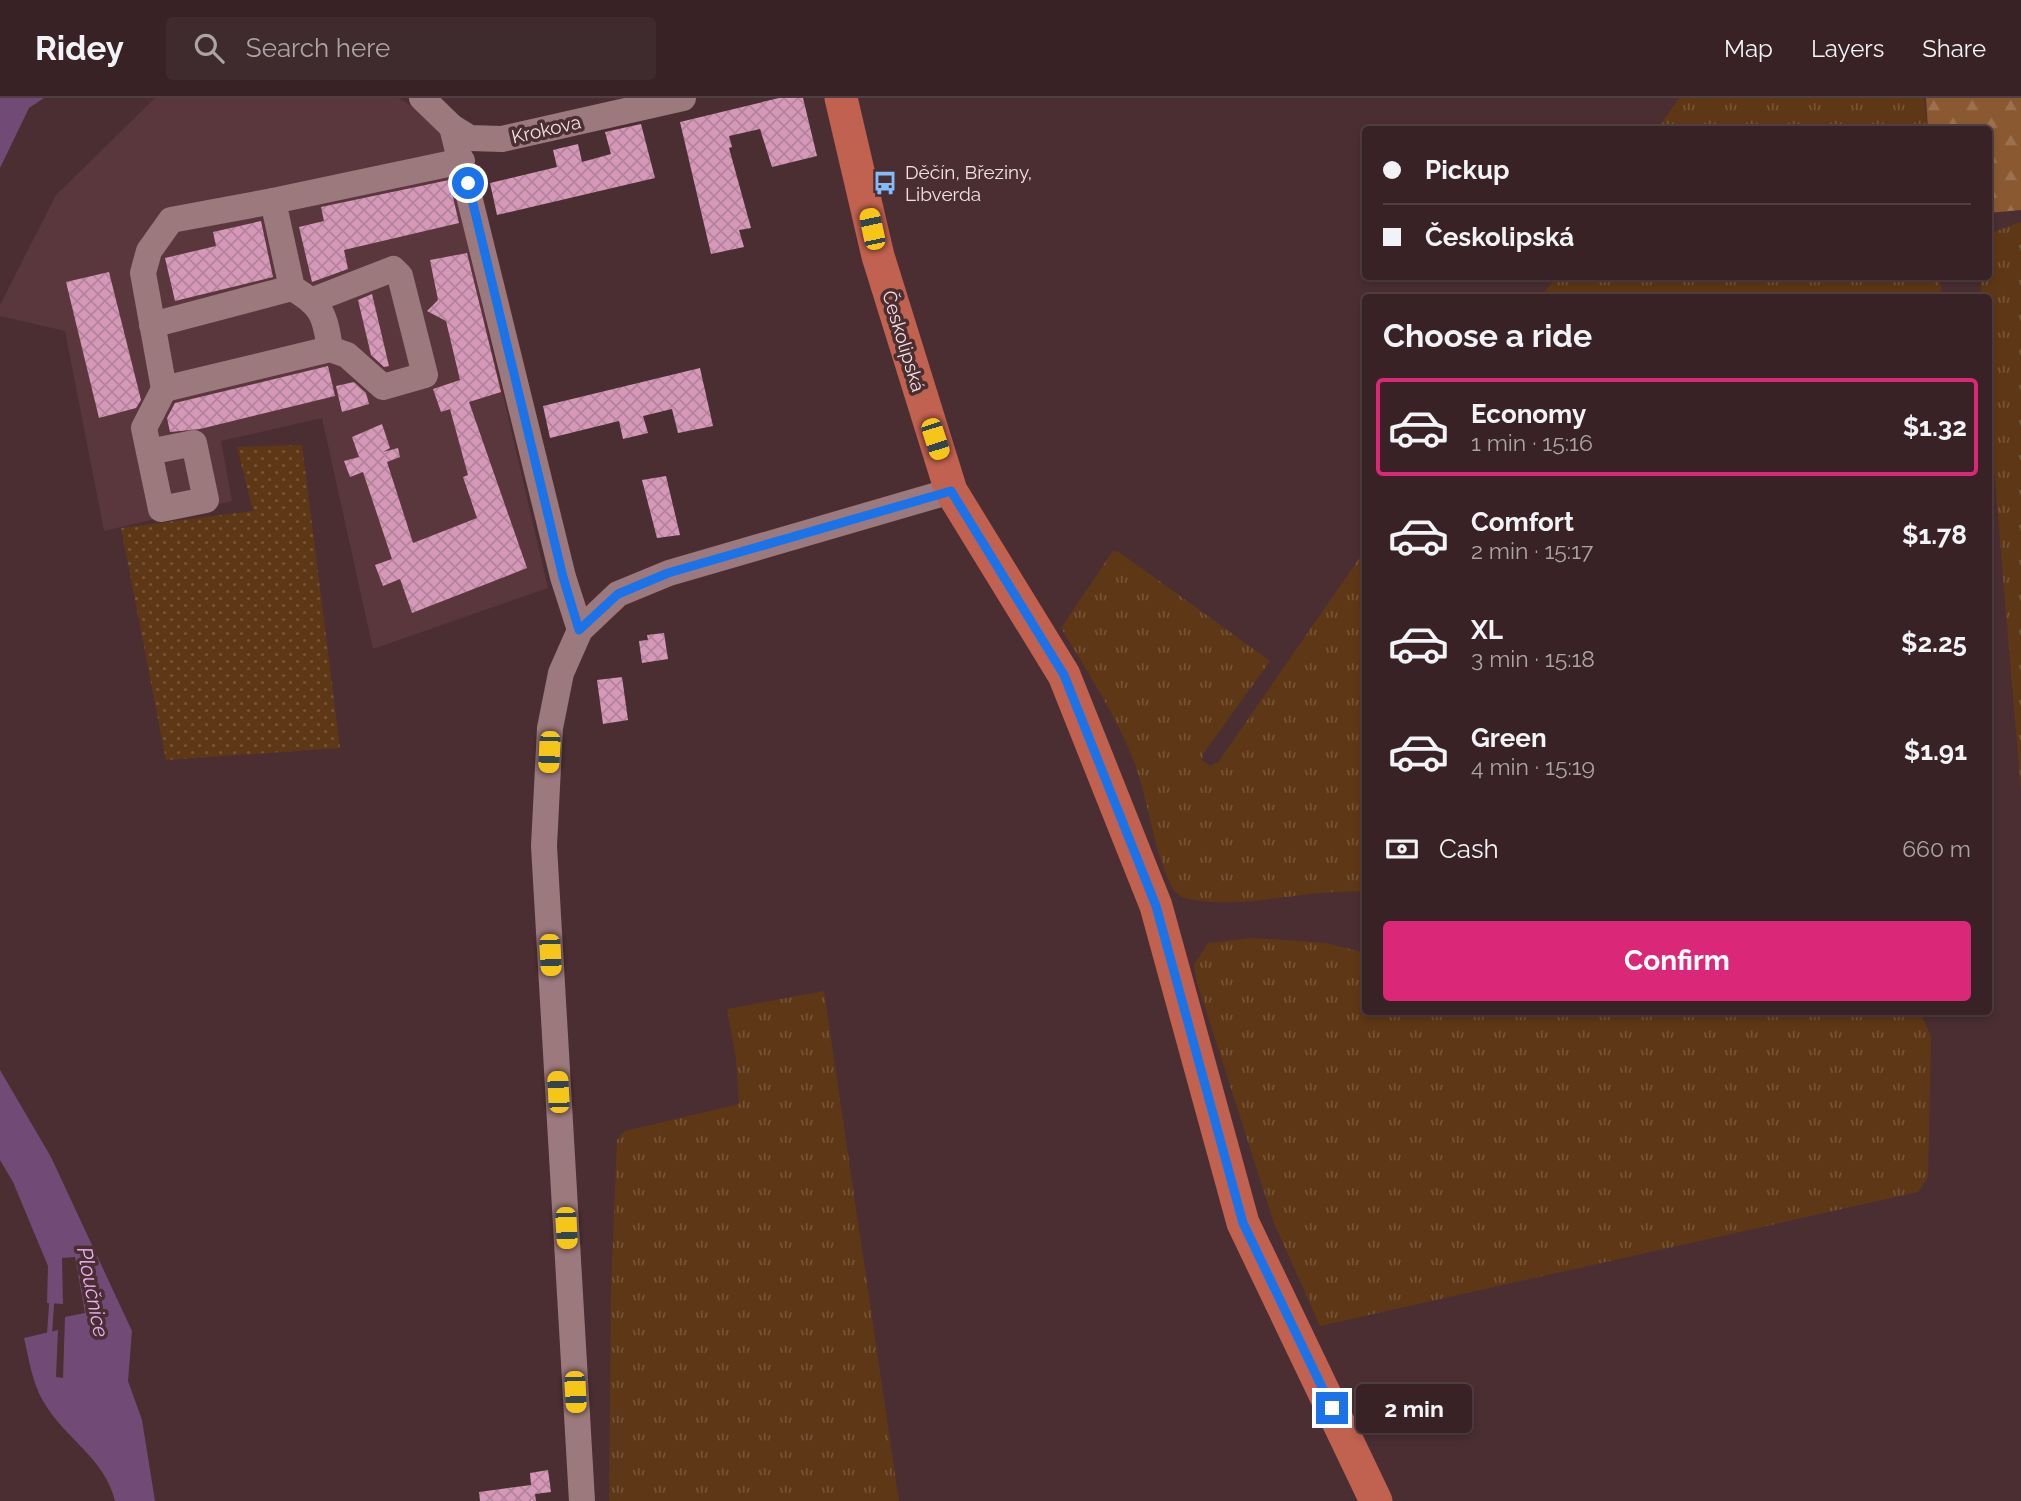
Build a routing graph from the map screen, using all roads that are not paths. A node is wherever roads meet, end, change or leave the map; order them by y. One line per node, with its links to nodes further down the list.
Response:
1 (422, 98): 4 (street, Krokova)
2 (683, 98): 4 (street, Krokova)
3 (841, 98): 12 (main road, Českolipská)
4 (452, 127): 5 (street)
5 (462, 161): 6 (street); 13 (street)
6 (273, 201): 7 (street); 8 (street)
7 (303, 294): 8 (street); 9 (street); 9 (street)
8 (152, 325): 10 (street)
9 (330, 349): 10 (street)
10 (164, 389): 11 (street)
11 (149, 452)
12 (951, 491): 13 (street); 15 (main road, Českolipská)
13 (579, 630): 14 (street)
14 (582, 1501)
15 (1376, 1501)

